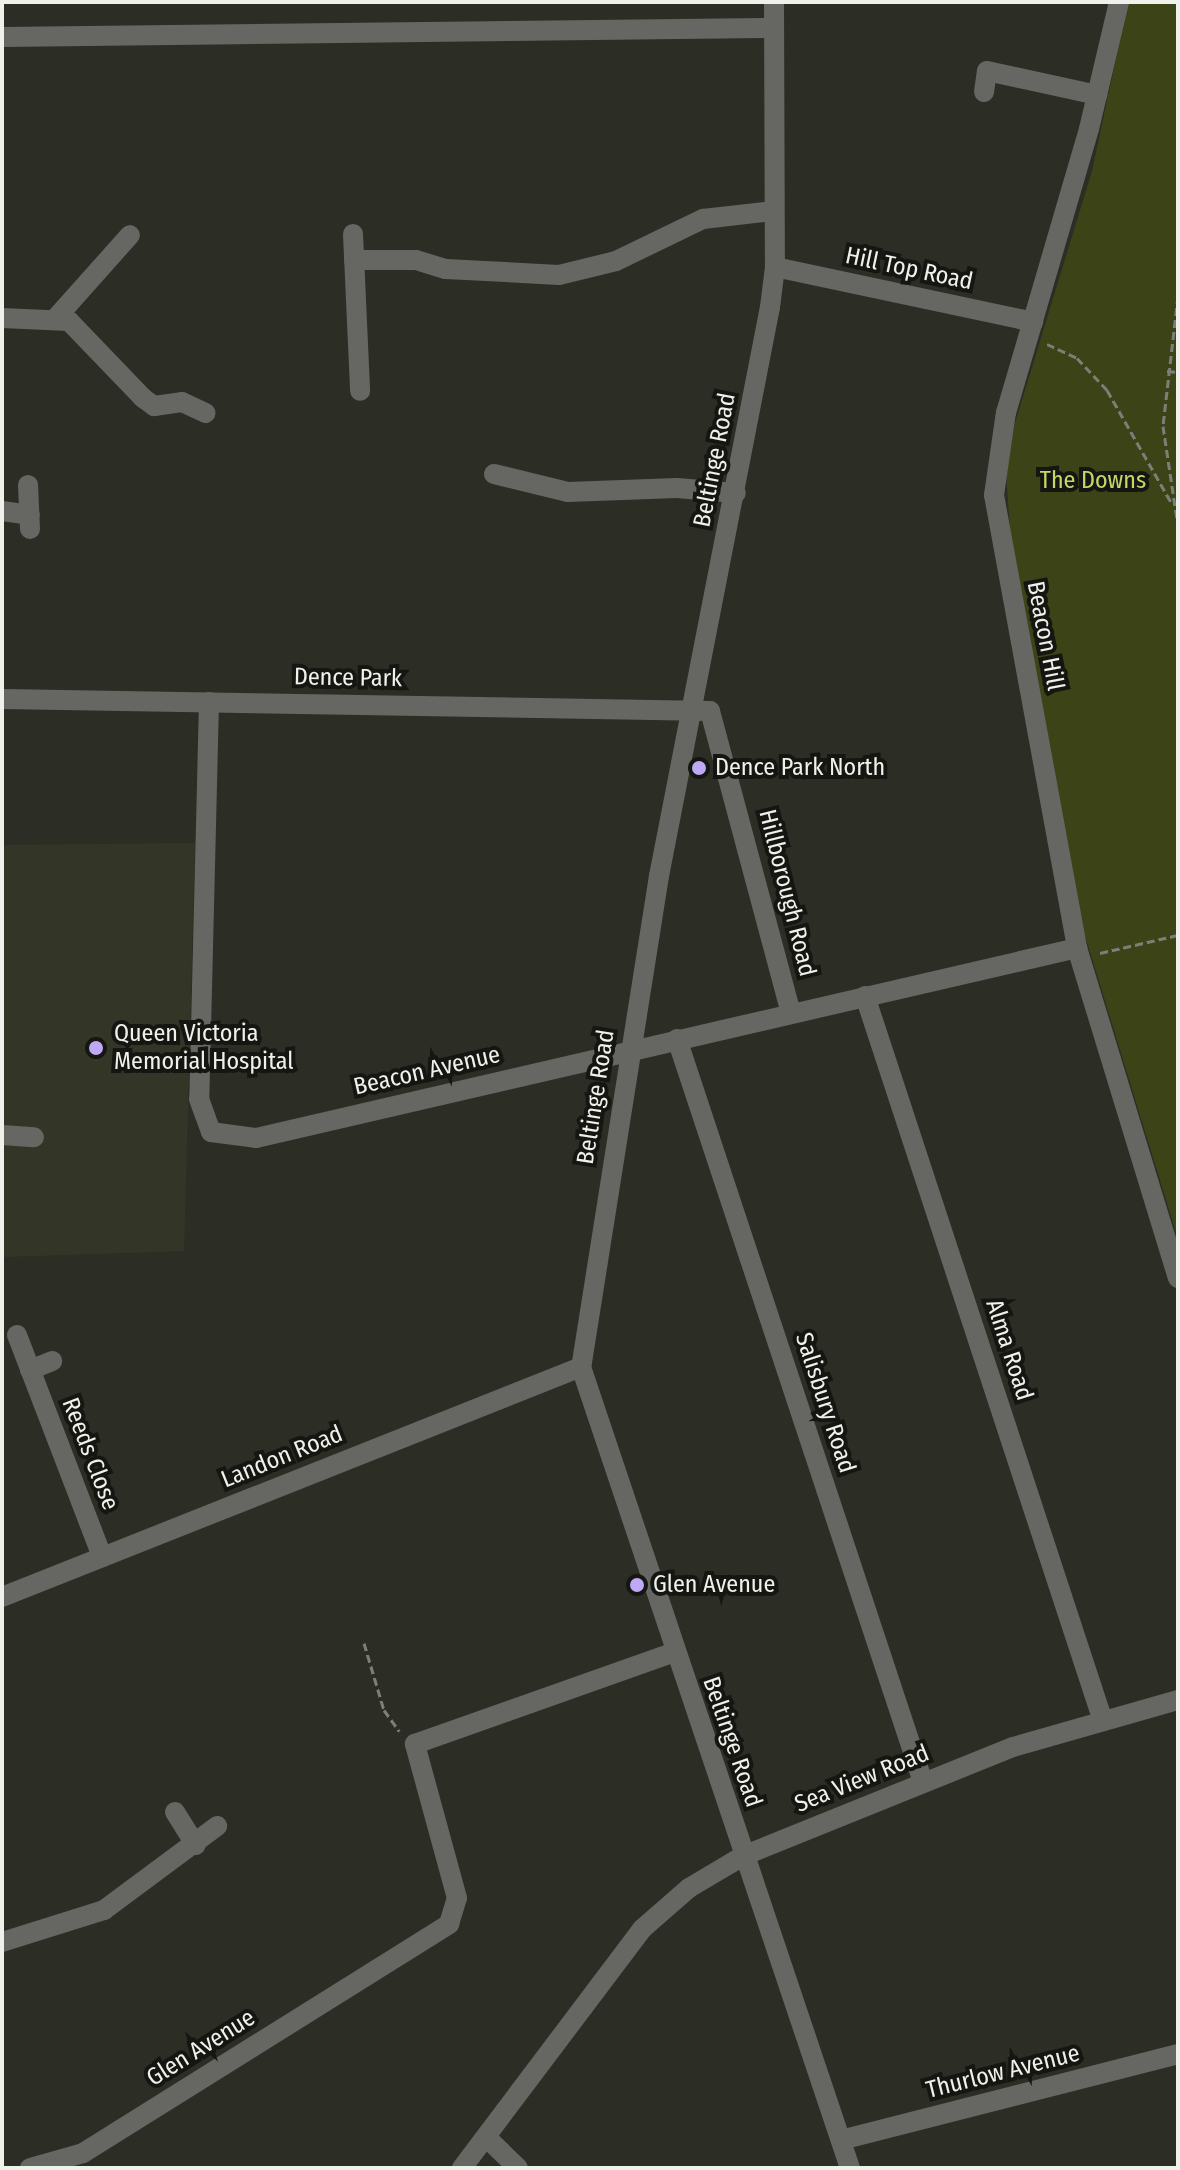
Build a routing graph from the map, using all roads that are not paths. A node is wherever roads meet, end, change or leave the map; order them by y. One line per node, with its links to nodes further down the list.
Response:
1 (774, 2): 3 (street, Beltinge Road)
2 (1119, 2): 6 (street, Beacon Hill)
3 (774, 28): 4 (street); 7 (street, Beltinge Road)
4 (2, 37)
5 (984, 92): 6 (street)
6 (1097, 95): 14 (street, Beacon Hill)
7 (773, 211): 10 (street); 11 (street, Beltinge Road)
8 (353, 234): 10 (street)
9 (130, 235): 13 (street)
10 (354, 260): 15 (street)
11 (775, 267): 14 (street, Hill Top Road); 19 (street, Beltinge Road)
12 (2, 318): 13 (street)
13 (50, 319): 16 (street)
14 (1030, 330): 24 (street, Beacon Hill)
15 (360, 391)
16 (206, 413)
17 (494, 474): 19 (street)
18 (28, 485): 20 (street)
19 (736, 493): 23 (street, Beltinge Road)
20 (2, 511)
21 (2, 699): 22 (street, Dence Park)
22 (209, 702): 23 (street, Dence Park); 28 (street, Beacon Avenue)
23 (694, 708): 26 (street, Hillborough Road); 28 (street, Beltinge Road)
24 (1078, 953): 25 (street, Beacon Avenue); 31 (street, Beacon Hill)
25 (865, 996): 26 (street, Beacon Avenue); 40 (street, Alma Road)
26 (791, 1013): 27 (street, Beacon Avenue)
27 (677, 1039): 28 (street, Beacon Avenue); 41 (street, Salisbury Road)
28 (630, 1050): 34 (street, Beltinge Road)
29 (2, 1135): 30 (street)
30 (34, 1137)
31 (1178, 1278)
32 (17, 1335): 35 (street, Reeds Close)
33 (52, 1361): 35 (street)
34 (581, 1367): 36 (street, Landon Road); 38 (street, Beltinge Road)
35 (30, 1370): 36 (street, Reeds Close)
36 (102, 1557): 37 (street, Landon Road)
37 (2, 1597)
38 (675, 1652): 45 (street, Beltinge Road); 50 (street, Glen Avenue)
39 (1178, 1700): 40 (street, Sea View Road)
40 (1103, 1721): 41 (street, Sea View Road)
41 (923, 1782): 45 (street, Sea View Road)
42 (175, 1812): 44 (street)
43 (217, 1826): 44 (street)
44 (196, 1845): 46 (street)
45 (743, 1856): 48 (street, Sea View Road); 49 (street, Beltinge Road)
46 (2, 1942)
47 (1178, 2054): 49 (street, Thurlow Avenue)
48 (487, 2138): 51 (street, Sea View Road); 52 (street)
49 (841, 2140): 53 (street, Beltinge Road)
50 (30, 2168)
51 (462, 2168)
52 (518, 2168)
53 (850, 2168)

